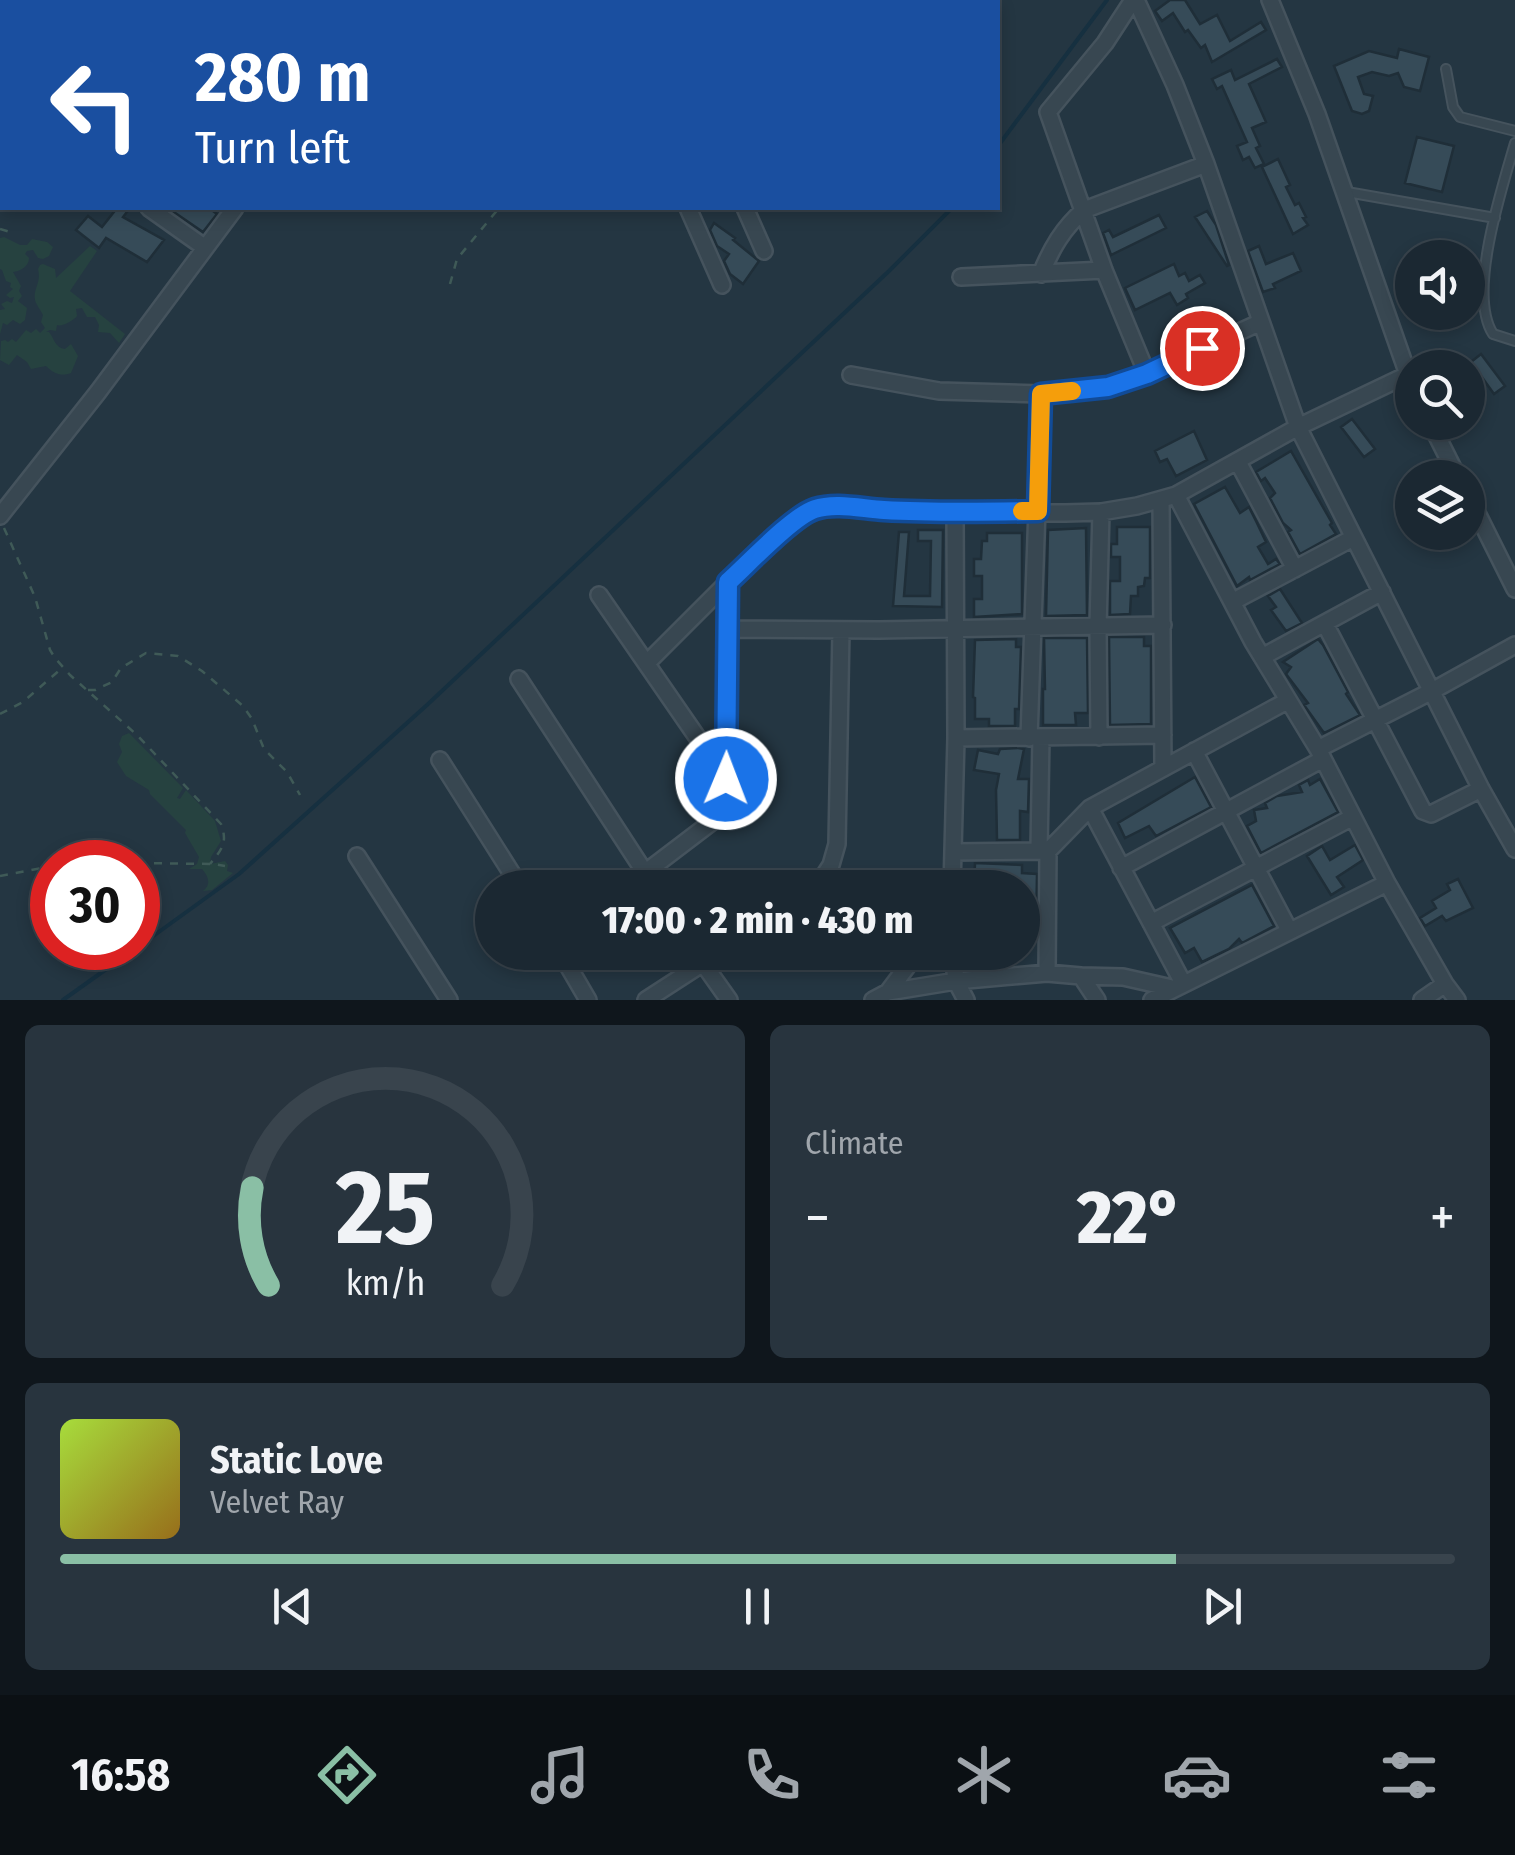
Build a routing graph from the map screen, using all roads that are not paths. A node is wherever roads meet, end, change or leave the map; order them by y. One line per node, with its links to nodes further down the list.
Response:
1 (1135, 0): 6 (street); 12 (street)
2 (1270, 0): 7 (street)
3 (1446, 69): 4 (lane)
4 (1515, 131)
5 (1515, 143): 13 (lane)
6 (1206, 164): 12 (street); 20 (street)
7 (1344, 191): 13 (lane); 22 (street)
8 (152, 210): 14 (street)
9 (233, 210): 14 (street)
10 (689, 210): 19 (street)
11 (746, 210): 15 (street)
12 (1084, 210): 16 (street); 17 (street)
13 (1495, 218): 21 (lane)
14 (204, 247): 33 (street)
15 (764, 251)
16 (1104, 270): 17 (street); 23 (street)
17 (1042, 274): 18 (street)
18 (961, 277)
19 (722, 285)
20 (1260, 322): 23 (street); 27 (street)
21 (1515, 342)
22 (1399, 350)
23 (1147, 374): 26 (street)
24 (850, 375): 26 (street)
25 (1395, 387): 27 (street)
26 (1041, 394): 31 (street)
27 (1298, 427): 28 (street); 35 (street)
28 (1238, 462): 29 (street); 36 (street)
29 (1168, 498): 32 (street); 41 (street); 43 (street)
30 (955, 511): 31 (street); 37 (street); 45 (street)
31 (1038, 511): 32 (street); 46 (street)
32 (1101, 512): 44 (street)
33 (0, 519)
34 (1485, 529): 38 (street)
35 (1353, 538): 36 (street); 39 (street)
36 (1295, 568): 41 (street)
37 (728, 582): 47 (street); 51 (street)
38 (1515, 589)
39 (1382, 592): 42 (street); 53 (street)
40 (599, 594): 51 (street)
41 (1232, 602): 50 (street)
42 (1325, 624): 50 (street); 55 (street)
43 (1163, 625): 44 (street); 56 (street)
44 (1098, 626): 46 (street); 57 (street)
45 (955, 628): 46 (street); 48 (street); 58 (street)
46 (1034, 628): 59 (street)
47 (728, 629): 48 (street); 64 (street)
48 (841, 630): 78 (street)
49 (1515, 645): 53 (street)
50 (1262, 658): 54 (street)
51 (647, 664): 64 (street)
52 (519, 679): 76 (street)
53 (1432, 691): 55 (street); 65 (street)
54 (1287, 700): 60 (street); 61 (street)
55 (1374, 720): 61 (street); 65 (street)
56 (1164, 736): 57 (street); 63 (street)
57 (1099, 737): 59 (street)
58 (956, 738): 59 (street); 71 (street)
59 (1035, 738): 70 (street)
60 (1194, 751): 63 (street); 67 (street)
61 (1320, 754): 67 (street); 68 (street)
62 (440, 760): 75 (street)
63 (1163, 767): 66 (street)
64 (726, 779): 77 (street)
65 (1481, 789): 69 (street)
66 (1090, 808): 70 (street); 74 (street)
67 (1228, 812): 73 (street); 74 (street)
68 (1353, 817): 73 (street); 80 (street)
69 (1515, 849)
70 (1043, 851): 71 (street); 88 (street)
71 (954, 852): 79 (street)
72 (357, 856): 94 (street)
73 (1256, 866): 81 (street); 82 (street)
74 (1121, 868): 81 (street)
75 (510, 870)
76 (645, 870)
77 (649, 870)
78 (828, 870)
79 (953, 870)
80 (1387, 883): 82 (street); 91 (street)
81 (1151, 923): 92 (street)
82 (1289, 930): 92 (street)
83 (570, 970): 95 (street)
84 (684, 970): 96 (street)
85 (708, 970): 97 (street)
86 (902, 970): 93 (street)
87 (955, 970): 90 (street)
88 (1046, 973): 89 (street); 90 (street)
89 (1082, 976): 92 (street); 99 (street)
90 (956, 982): 93 (street); 98 (street)
91 (1445, 984): 101 (street); 102 (street)
92 (1178, 986): 100 (street)
93 (880, 996)
94 (449, 1000)
95 (588, 1000)
96 (646, 1000)
97 (729, 1000)
98 (966, 1000)
99 (1097, 1000)
100 (1152, 1000)
101 (1422, 1000)
102 (1456, 1000)

